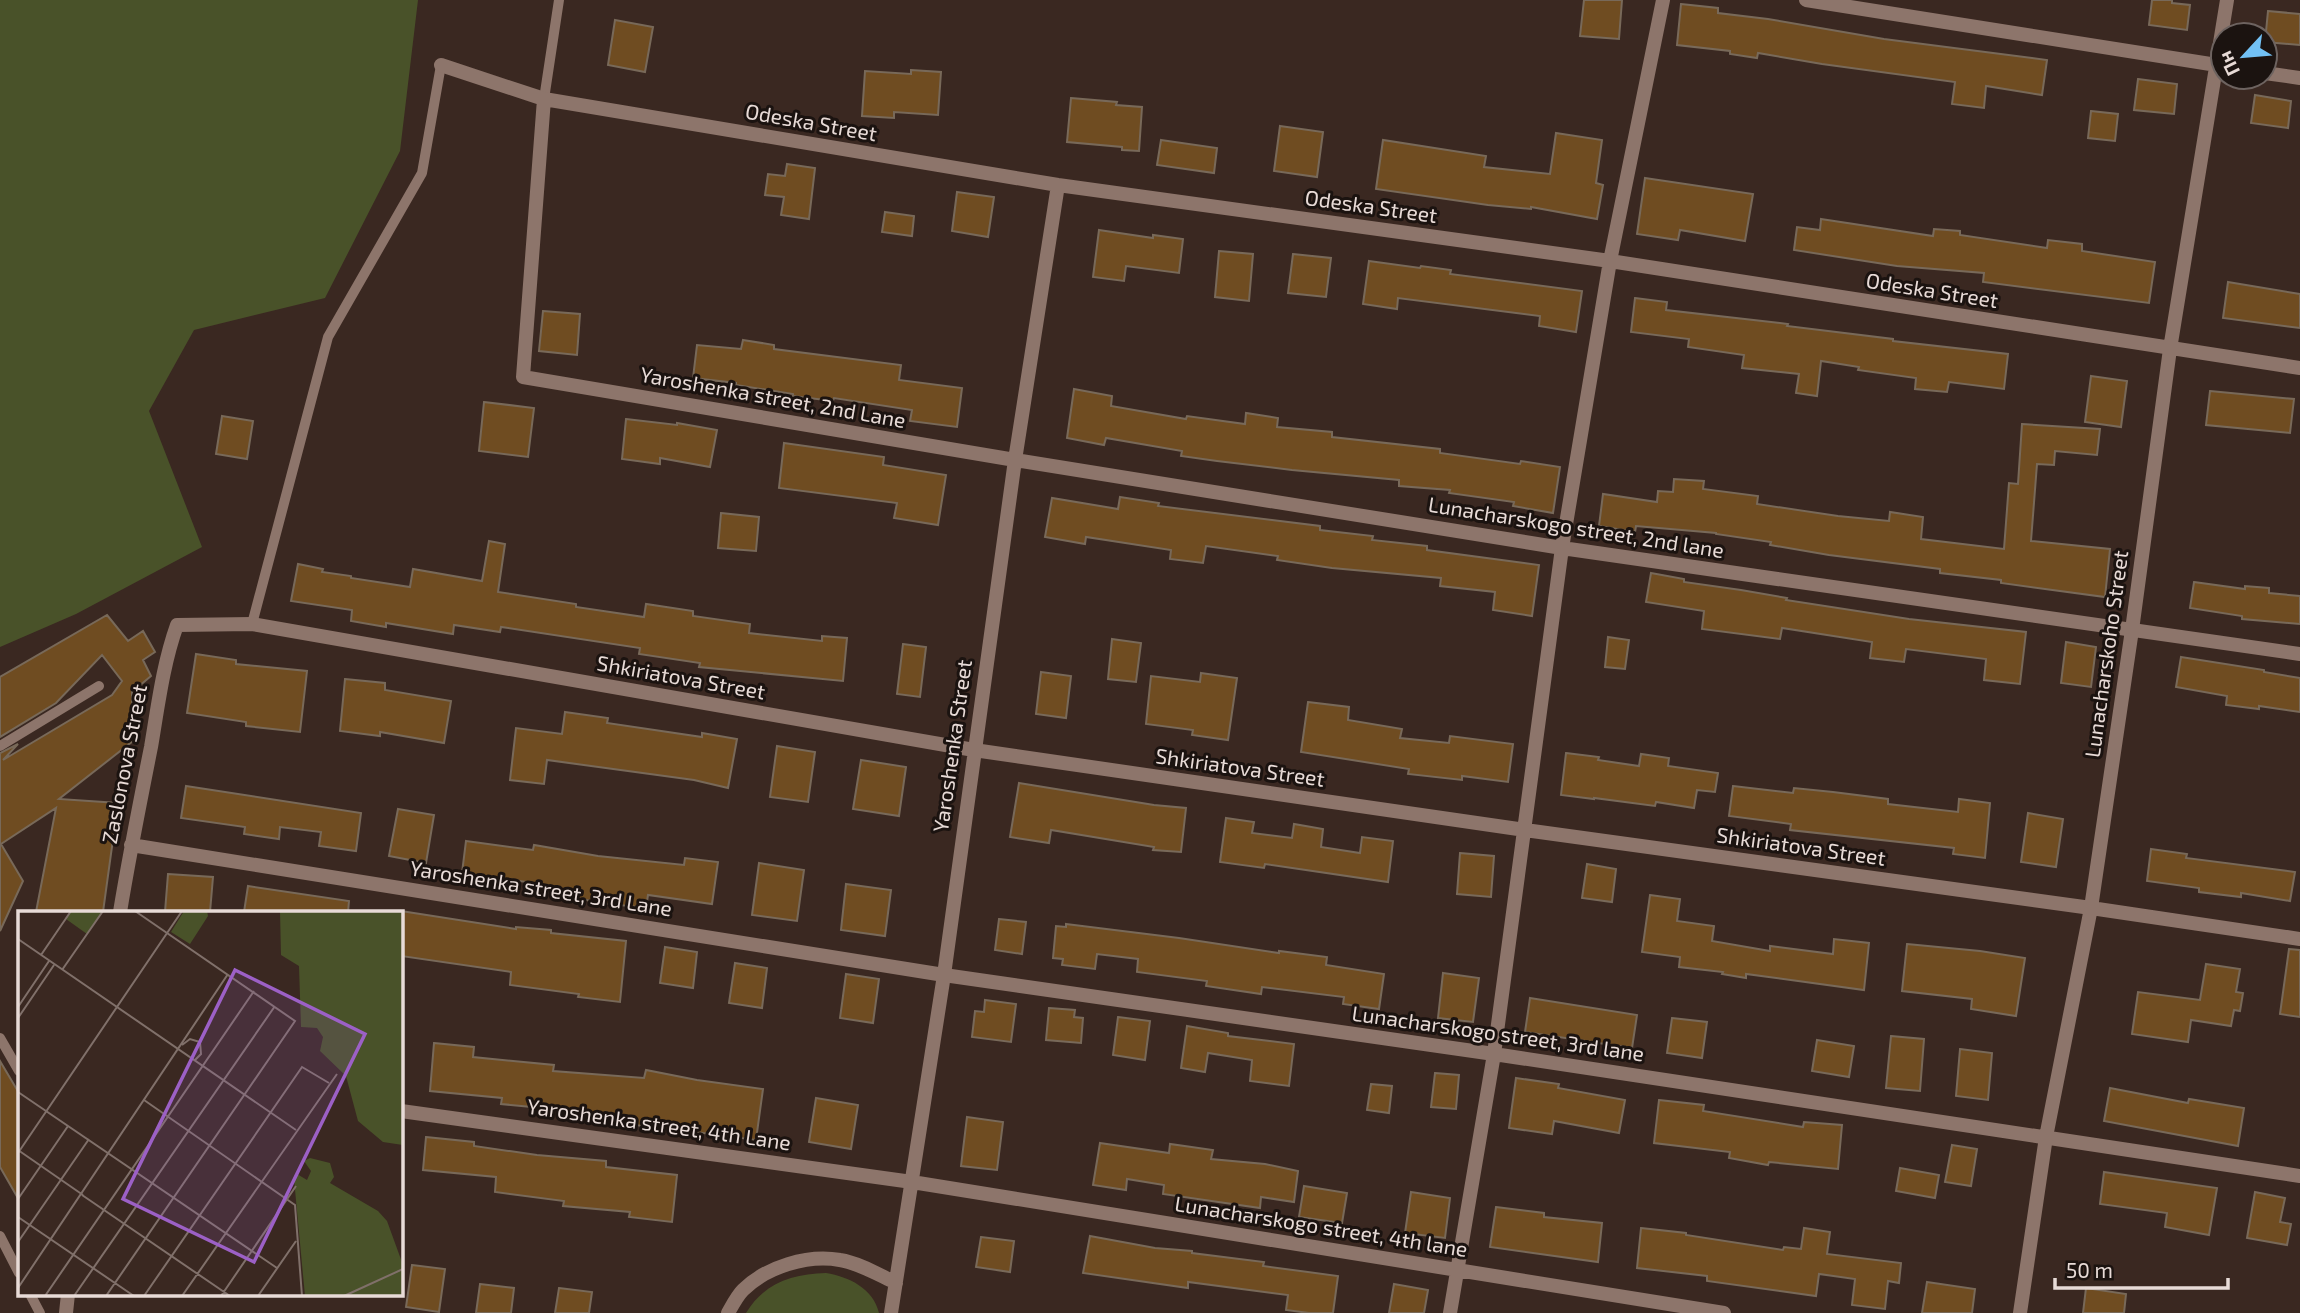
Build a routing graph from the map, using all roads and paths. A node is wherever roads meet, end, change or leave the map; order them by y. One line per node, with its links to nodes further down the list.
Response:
1 (559, 0): 11 (lane)
2 (1663, 0): 13 (street)
3 (1806, 0): 6 (street)
4 (2227, 0): 5 (street, Lunacharskoho Street)
5 (2225, 21)
6 (2209, 64)
7 (441, 65): 11 (street, Odeska Street); 18 (lane)
8 (2279, 74): 9 (street)
9 (2300, 78)
10 (2216, 91): 14 (street, Lunacharskoho Street)
11 (544, 99): 12 (street, Odeska Street); 16 (street, Yaroshenka street, 2nd Lane)
12 (1058, 185): 13 (street, Odeska Street); 16 (street, Yaroshenka Street)
13 (1610, 261): 14 (street, Odeska Street); 17 (street)
14 (2170, 349): 15 (street, Odeska Street); 20 (street, Lunacharskoho Street)
15 (2300, 368)
16 (1015, 460): 17 (street, Lunacharskogo street, 2nd lane); 24 (street, Yaroshenka Street)
17 (1562, 548): 20 (street, Lunacharskogo street, 2nd lane); 25 (street)
18 (252, 624): 19 (street, Shkiriatova Street); 24 (street, Shkiriatova Street)
19 (177, 625): 26 (street, Zaslonova Street)
20 (2132, 630): 21 (street, Lunacharskogo street, 2nd lane); 27 (street, Lunacharskoho Street)
21 (2300, 654)
22 (99, 686): 23 (lane)
23 (0, 746)
24 (974, 750): 25 (street, Shkiriatova Street); 30 (street, Yaroshenka Street)
25 (1525, 830): 27 (street, Shkiriatova Street); 32 (street)
26 (131, 845): 28 (street, Zaslonova Street); 30 (street, Yaroshenka street, 3rd Lane)
27 (2091, 908): 29 (street, Shkiriatova Street); 35 (street, Lunacharskoho Street)
28 (121, 911)
29 (2300, 939)
30 (944, 975): 32 (street, Lunacharskogo street, 3rd lane); 37 (street, Yaroshenka Street)
31 (0, 1038): 33 (lane)
32 (1494, 1054): 35 (street, Lunacharskogo street, 3rd lane); 39 (street)
33 (18, 1069)
34 (402, 1111): 37 (street, Yaroshenka street, 4th Lane)
35 (2046, 1137): 36 (street, Lunacharskogo street, 3rd lane); 48 (street, Lunacharskoho Street)
36 (2300, 1176)
37 (912, 1182): 39 (street, Lunacharskogo street, 4th lane); 41 (street, Yaroshenka Street)
38 (0, 1236): 40 (lane)
39 (1456, 1270): 46 (street); 47 (street, Lunacharskogo street, 4th lane)
40 (18, 1271)
41 (896, 1283): 44 (street); 45 (street, Yaroshenka Street)
42 (31, 1296): 43 (lane)
43 (40, 1313)
44 (727, 1313)
45 (891, 1313)
46 (1450, 1313)
47 (1724, 1313)
48 (2020, 1313)

